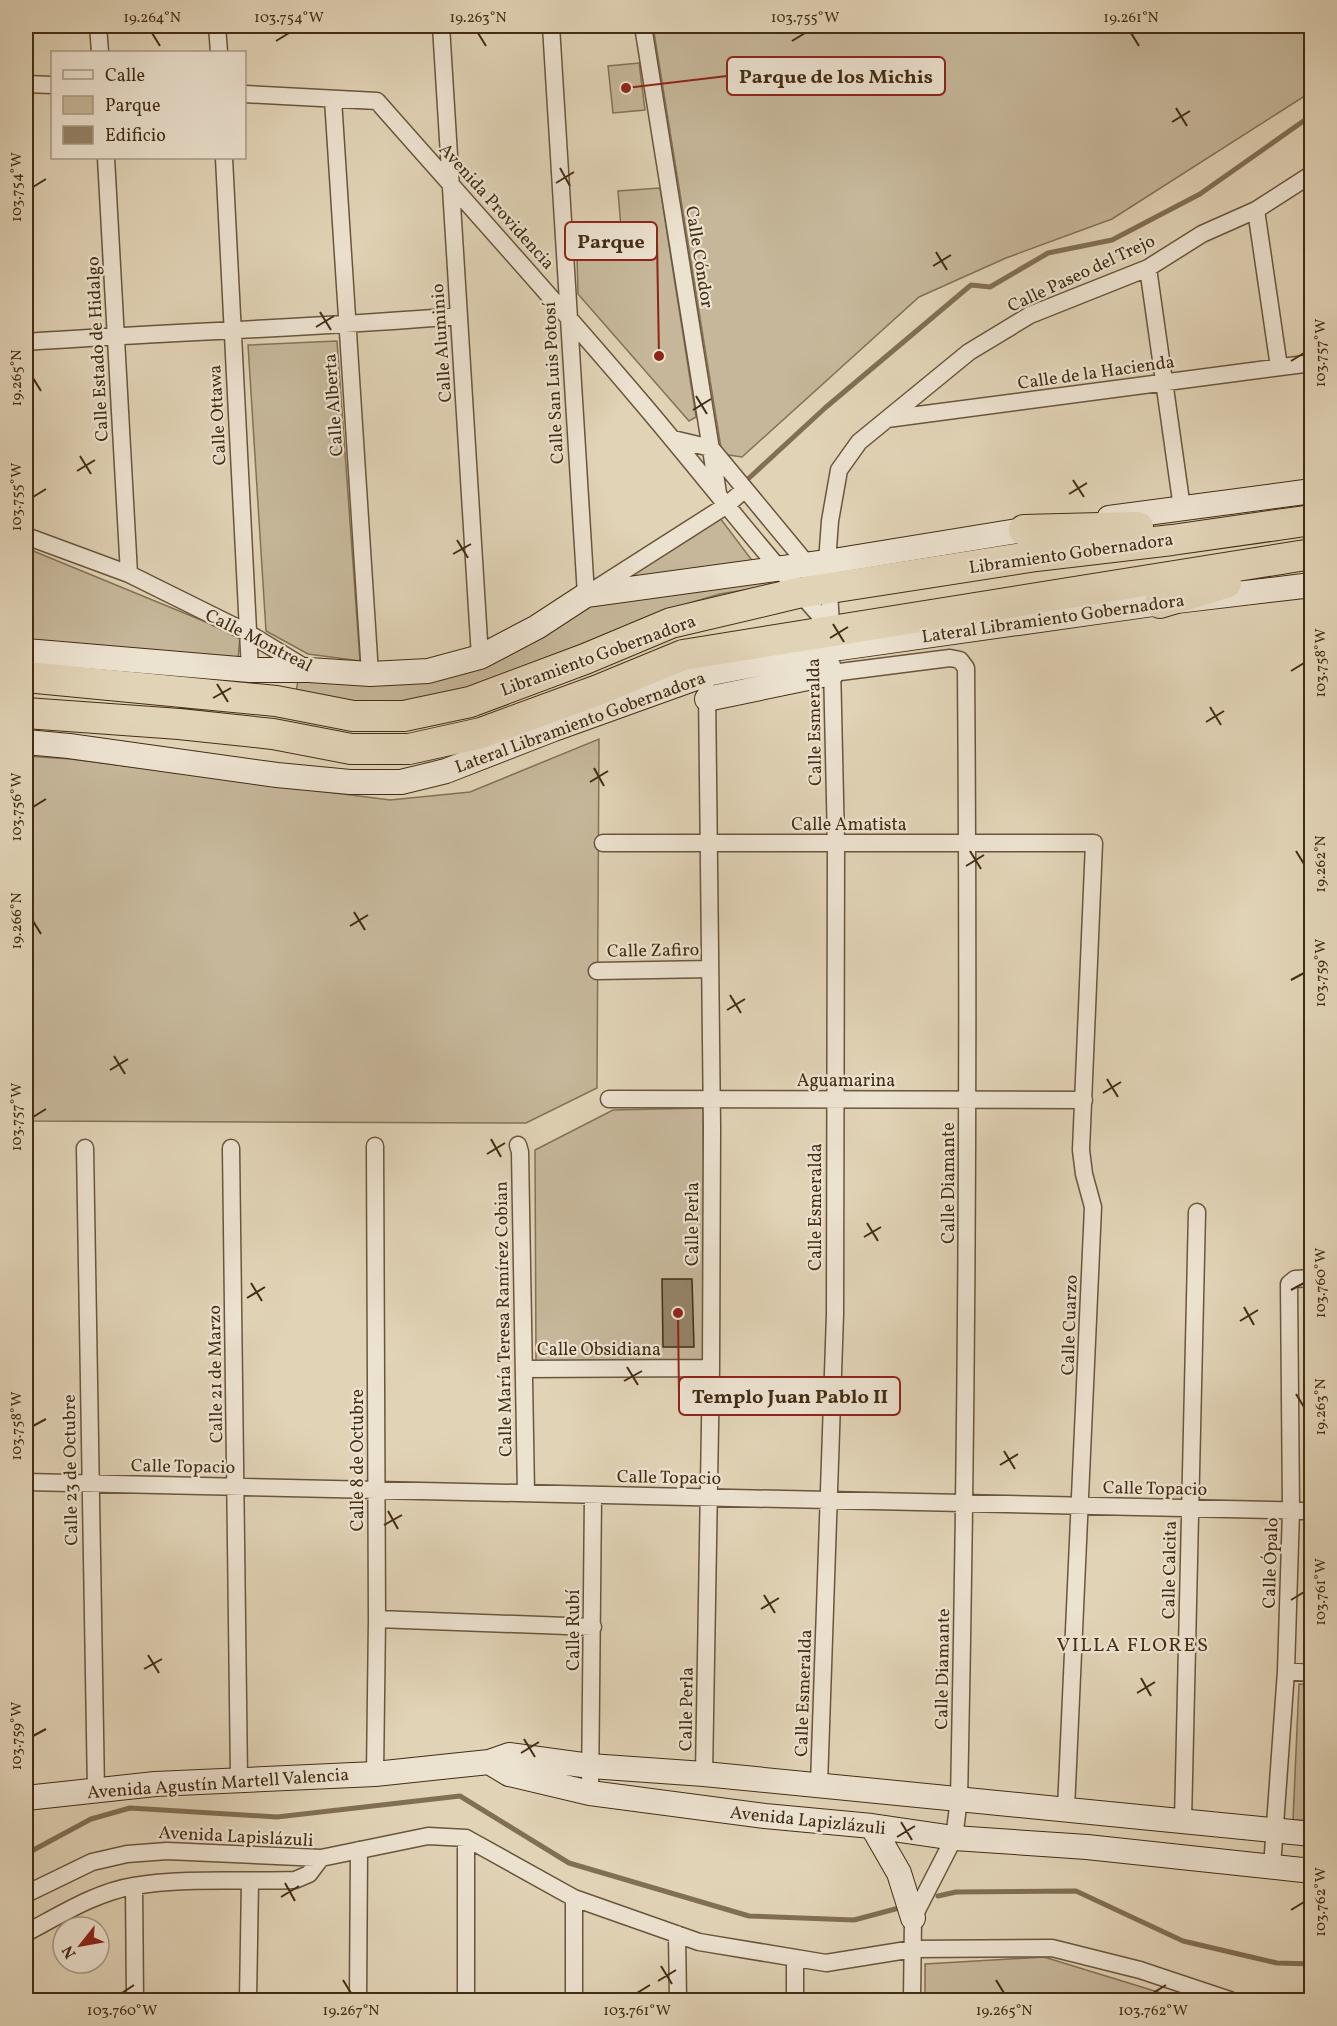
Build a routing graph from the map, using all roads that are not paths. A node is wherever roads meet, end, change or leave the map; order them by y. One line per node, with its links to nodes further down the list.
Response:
1 (98, 26): 6 (street)
2 (217, 26): 7 (street)
3 (441, 26): 15 (street, Calle Aluminio)
4 (551, 26): 19 (street, Calle San Luis Potosí)
5 (643, 26): 29 (street, Calle Cóndor)
6 (100, 51)
7 (219, 51)
8 (26, 84): 9 (street)
9 (51, 85)
10 (246, 94): 11 (street, Avenida Providencia)
11 (333, 99): 15 (street, Avenida Providencia); 20 (street, Calle Alberta)
12 (106, 159): 22 (street, Calle Estado de Hidalgo)
13 (224, 159): 21 (street, Calle Ottawa)
14 (1311, 174): 16 (street, Calle Paseo del Trejo)
15 (451, 185): 18 (street, Calle Aluminio); 19 (street, Avenida Providencia)
16 (1256, 210): 17 (street, Calle Paseo del Trejo); 25 (street)
17 (1148, 268): 26 (street); 27 (street, Calle Paseo del Trejo)
18 (459, 316): 20 (street); 48 (street, Calle Aluminio)
19 (569, 316): 28 (street, Avenida Providencia); 43 (street, Calle San Luis Potosí)
20 (348, 325): 21 (street); 52 (street, Calle Alberta)
21 (232, 332): 22 (street); 45 (street, Calle Ottawa)
22 (116, 336): 23 (street); 40 (street, Calle Estado de Hidalgo)
23 (26, 342)
24 (1311, 363): 25 (street, Calle de la Hacienda)
25 (1279, 367): 26 (street, Calle de la Hacienda)
26 (1164, 382): 27 (street, Calle de la Hacienda); 33 (street)
27 (886, 419): 39 (street, Calle Paseo del Trejo)
28 (673, 439): 29 (street); 32 (street, Avenida Providencia)
29 (711, 448): 30 (street); 32 (street, Calle Cóndor)
30 (745, 489): 32 (street, Calle Montreal); 39 (street)
31 (1311, 491): 33 (street)
32 (722, 500): 38 (street, Avenida Providencia); 43 (street, Calle Montreal)
33 (1182, 508): 35 (street)
34 (1300, 521): 35 (highway); 39 (highway, Libramiento Gobernadora)
35 (1024, 530): 39 (street)
36 (26, 536): 40 (street, Calle Montreal)
37 (1311, 555): 44 (highway); 46 (highway, Libramiento Gobernadora)
38 (779, 569): 39 (street); 42 (street, Avenida Providencia); 43 (street)
39 (821, 572): 42 (highway, Libramiento Gobernadora); 46 (street)
40 (129, 574): 45 (street, Calle Montreal)
41 (1311, 585): 44 (street, Lateral Libramiento Gobernadora)
42 (798, 593): 46 (street, Avenida Providencia); 54 (highway, Libramiento Gobernadora)
43 (586, 595): 48 (street, Calle Montreal)
44 (1160, 603): 46 (street, Lateral Libramiento Gobernadora)
45 (248, 633): 49 (street, Calle Ottawa); 50 (street, Calle Montreal)
46 (832, 639): 51 (street, Calle Esmeralda); 53 (street, Lateral Libramiento Gobernadora); 56 (highway, Libramiento Gobernadora)
47 (26, 651): 49 (street)
48 (480, 657): 52 (street, Calle Montreal)
49 (250, 670): 50 (street)
50 (309, 670): 52 (street, Calle Montreal)
51 (832, 673): 55 (street); 60 (street, Calle Esmeralda); 61 (street, Calle Diamante)
52 (370, 674)
53 (707, 674): 55 (street, Calle Perla); 57 (street, Lateral Libramiento Gobernadora)
54 (26, 677)
55 (707, 699): 59 (street, Calle Perla)
56 (26, 713)
57 (26, 742)
58 (603, 843): 59 (street, Calle Amatista)
59 (709, 843): 60 (street, Calle Amatista); 63 (street, Calle Perla)
60 (836, 843): 61 (street, Calle Amatista); 67 (street, Calle Esmeralda)
61 (968, 843): 62 (street, Calle Amatista); 68 (street, Calle Diamante)
62 (1094, 843): 69 (street, Calle Cuarzo)
63 (710, 969): 64 (street, Calle Zafiro); 66 (street, Calle Perla)
64 (597, 971)
65 (609, 1099): 66 (street, Aguamarina)
66 (711, 1099): 67 (street, Aguamarina); 76 (street, Calle Perla)
67 (835, 1100): 68 (street, Aguamarina); 85 (street, Calle Esmeralda)
68 (968, 1100): 69 (street, Aguamarina); 86 (street, Calle Diamante)
69 (1084, 1100): 87 (street, Calle Cuarzo)
70 (518, 1145): 77 (street, Calle María Teresa Ramírez Cobian)
71 (375, 1146): 81 (street, Calle 8 de Octubre)
72 (86, 1148): 79 (street, Calle 23 de Octubre)
73 (231, 1148): 80 (street, Calle 21 de Marzo)
74 (1197, 1212): 88 (street, Calle Calcita)
75 (1311, 1278): 89 (street, Calle Ópalo)
76 (711, 1368): 77 (street, Calle Obsidiana); 84 (street, Calle Perla)
77 (524, 1369): 82 (street, Calle María Teresa Ramírez Cobian)
78 (26, 1482): 79 (street, Calle Topacio)
79 (89, 1484): 80 (street, Calle Topacio); 101 (street, Calle 23 de Octubre)
80 (236, 1487): 81 (street, Calle Topacio); 99 (street, Calle 21 de Marzo)
81 (376, 1490): 82 (street, Calle Topacio); 91 (street, Calle 8 de Octubre)
82 (526, 1493): 83 (street, Calle Topacio)
83 (593, 1495): 84 (street, Calle Topacio); 92 (street, Calle Rubí)
84 (710, 1497): 85 (street, Calle Topacio); 98 (street, Calle Perla)
85 (829, 1500): 86 (street, Calle Topacio); 100 (street, Calle Esmeralda)
86 (965, 1503): 87 (street, Calle Topacio); 104 (street, Calle Diamante)
87 (1080, 1506): 88 (street, Calle Topacio); 105 (street, Calle Cuarzo)
88 (1190, 1508): 89 (street, Calle Topacio); 106 (street, Calle Calcita)
89 (1291, 1511): 90 (street, Calle Topacio); 93 (street, Calle Ópalo)
90 (1311, 1511)
91 (377, 1619): 92 (street); 97 (street, Calle 8 de Octubre)
92 (593, 1627): 96 (street, Calle Rubí)
93 (1286, 1671): 94 (street); 108 (street, Calle Ópalo)
94 (1311, 1673)
95 (489, 1762): 96 (street, Avenida Lapizlázuli); 97 (street, Avenida Lapizlázuli); 102 (street, Avenida Lapizlázuli)
96 (591, 1766): 98 (street, Avenida Lapizlázuli); 102 (street, Calle Rubí)
97 (375, 1774): 99 (street, Avenida Agustín Martell Valencia)
98 (704, 1774): 100 (street, Avenida Lapizlázuli)
99 (238, 1779): 101 (street, Avenida Agustín Martell Valencia)
100 (819, 1785): 104 (street, Avenida Lapizlázuli)
101 (96, 1791): 103 (street, Avenida Agustín Martell Valencia)
102 (591, 1793): 107 (street, Avenida Lapizlázuli)
103 (26, 1798)
104 (958, 1799): 105 (street, Avenida Lapizlázuli); 111 (street, Calle Diamante)
105 (1066, 1809): 106 (street, Avenida Lapizlázuli)
106 (1183, 1821): 108 (street, Avenida Lapizlázuli)
107 (872, 1826): 111 (street, Avenida Lapizlázuli); 120 (street)
108 (1276, 1831): 109 (street, Avenida Lapizlázuli); 114 (street, Calle Ópalo)
109 (1311, 1834)
110 (466, 1838): 112 (street); 119 (street); 128 (street)
111 (954, 1838): 114 (street, Avenida Lapizlázuli); 120 (street)
112 (359, 1850): 113 (street); 127 (street)
113 (321, 1858): 116 (street, Avenida Lapislázuli); 118 (street, Avenida Lapislázuli)
114 (1272, 1867): 115 (street, Avenida Lapizlázuli)
115 (1311, 1871)
116 (250, 1882): 117 (street, Avenida Lapislázuli); 126 (street)
117 (134, 1886): 121 (street, Avenida Lapislázuli); 125 (street)
118 (26, 1894)
119 (574, 1898): 122 (street); 129 (street)
120 (913, 1918): 123 (street)
121 (26, 1933)
122 (677, 1934): 124 (street); 130 (street)
123 (913, 1949): 124 (street); 132 (street); 133 (street)
124 (795, 1958): 131 (street)
125 (135, 2001)
126 (248, 2001)
127 (358, 2001)
128 (466, 2001)
129 (574, 2001)
130 (678, 2001)
131 (795, 2001)
132 (912, 2001)
133 (1230, 2001)

